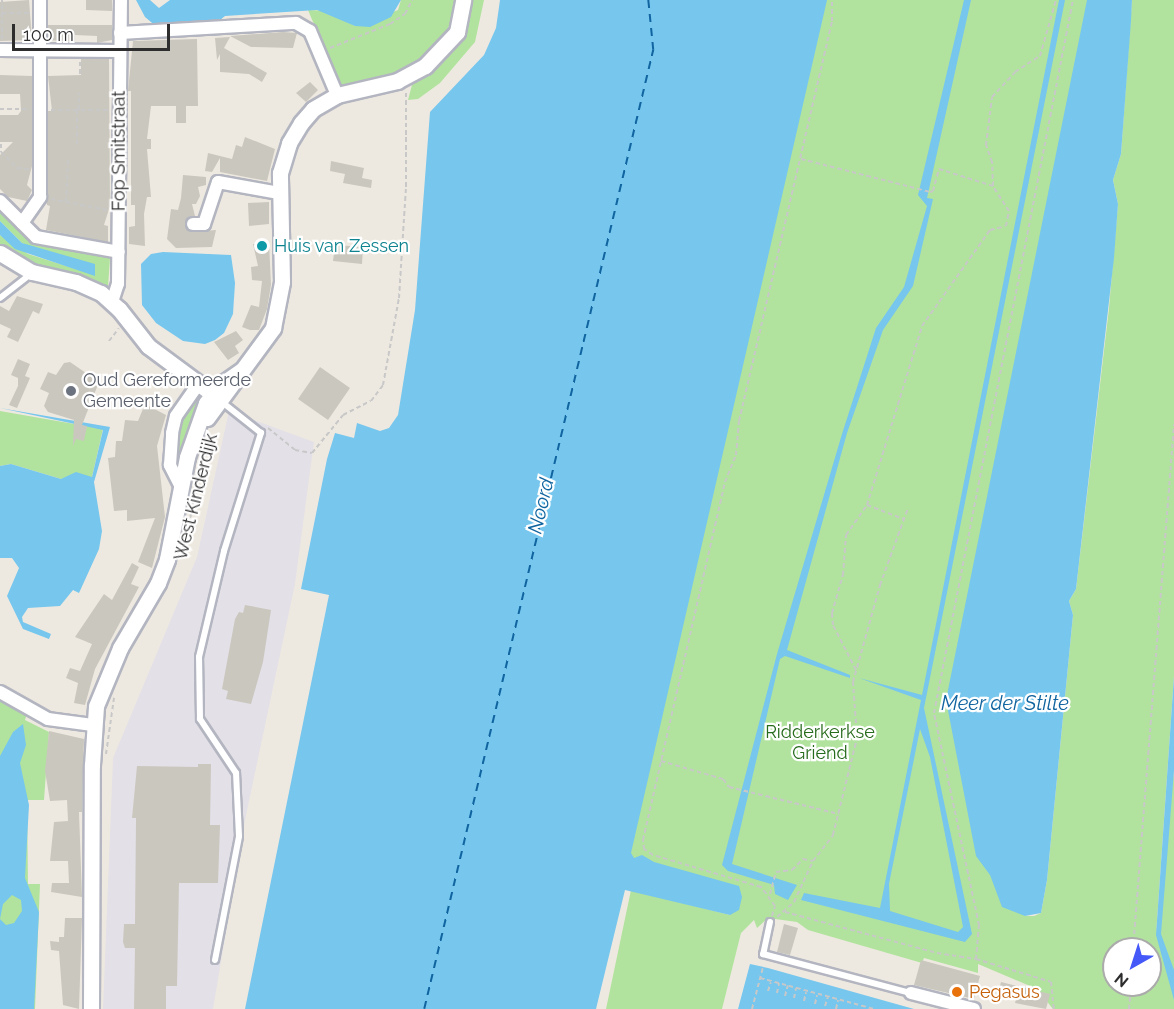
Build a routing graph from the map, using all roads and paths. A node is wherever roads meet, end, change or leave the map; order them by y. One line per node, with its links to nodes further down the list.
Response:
1 (2, 0): 9 (path)
2 (121, 0): 10 (street, Fop Smitstraat)
3 (412, 0): 14 (path)
4 (463, 0): 15 (street, West Kinderdijk)
5 (832, 0): 25 (path)
6 (1056, 0): 27 (path)
7 (1073, 0): 64 (path)
8 (39, 6): 9 (path); 12 (street)
9 (2, 13): 11 (path)
10 (120, 33): 13 (street, Fop Smitstraat); 14 (street)
11 (1, 50): 12 (street)
12 (39, 50): 13 (street); 19 (street)
13 (119, 51): 21 (street, Fop Smitstraat)
14 (320, 54): 17 (street)
15 (402, 86): 17 (street, West Kinderdijk); 44 (path)
16 (79, 93): 20 (path)
17 (337, 95): 28 (street, West Kinderdijk)
18 (0, 109): 19 (path)
19 (39, 110): 20 (path); 26 (street)
20 (78, 110): 21 (path); 23 (path)
21 (118, 110): 32 (street, Fop Smitstraat)
22 (1, 144): 26 (path)
23 (77, 146)
24 (68, 158): 31 (path)
25 (801, 159): 27 (path); 57 (path)
26 (40, 171): 29 (street)
27 (993, 186): 48 (path)
28 (279, 193): 34 (street); 43 (street, West Kinderdijk)
29 (40, 197): 31 (path); 33 (street)
30 (0, 201): 33 (street)
31 (66, 202): 32 (path)
32 (119, 212): 35 (street, Fop Smitstraat)
33 (22, 224): 35 (street)
34 (193, 224)
35 (119, 252): 39 (street, Fop Smitstraat)
36 (0, 253): 37 (street)
37 (32, 272): 38 (lane); 39 (street)
38 (0, 298)
39 (112, 302): 42 (street)
40 (113, 331): 41 (path)
41 (109, 340)
42 (200, 383): 43 (street); 47 (street, West Kinderdijk)
43 (219, 397): 46 (street, West Kinderdijk); 65 (lane)
44 (264, 424)
45 (1174, 425): 63 (path)
46 (204, 431): 47 (street, West Kinderdijk); 51 (path, West Kinderdijk)
47 (181, 487): 55 (street, West Kinderdijk)
48 (867, 505): 50 (path); 52 (path)
49 (908, 508): 50 (path)
50 (904, 519): 52 (path)
51 (181, 559)
52 (856, 670): 58 (path)
53 (0, 692): 55 (street)
54 (114, 694): 56 (path)
55 (93, 725): 86 (street, West Kinderdijk)
56 (107, 751)
57 (661, 761): 58 (path); 60 (path)
58 (839, 814): 59 (path)
59 (813, 861): 60 (path); 61 (path)
60 (770, 894): 62 (path)
61 (784, 912): 62 (path); 64 (path)
62 (770, 922): 76 (lane)
63 (1134, 937)
64 (976, 959): 92 (path)
65 (215, 960)
66 (763, 967): 67 (path)
67 (760, 978): 68 (path); 87 (path)
68 (771, 981): 69 (path); 72 (path)
69 (779, 983): 70 (path); 74 (path)
70 (788, 985): 71 (path); 77 (path)
71 (796, 988): 73 (path); 79 (path)
72 (768, 991)
73 (807, 991): 75 (path); 81 (path)
74 (777, 993)
75 (817, 993): 78 (path); 83 (path)
76 (911, 993): 91 (street)
77 (785, 996)
78 (828, 996): 80 (path); 84 (path)
79 (794, 998)
80 (838, 999): 82 (path); 88 (path)
81 (804, 1001)
82 (849, 1002): 85 (path); 89 (path)
83 (815, 1004)
84 (825, 1006)
85 (859, 1007): 90 (path)
86 (91, 1009)
87 (752, 1009)
88 (836, 1009)
89 (847, 1009)
90 (871, 1009)
91 (974, 1009)
92 (1054, 1009)

